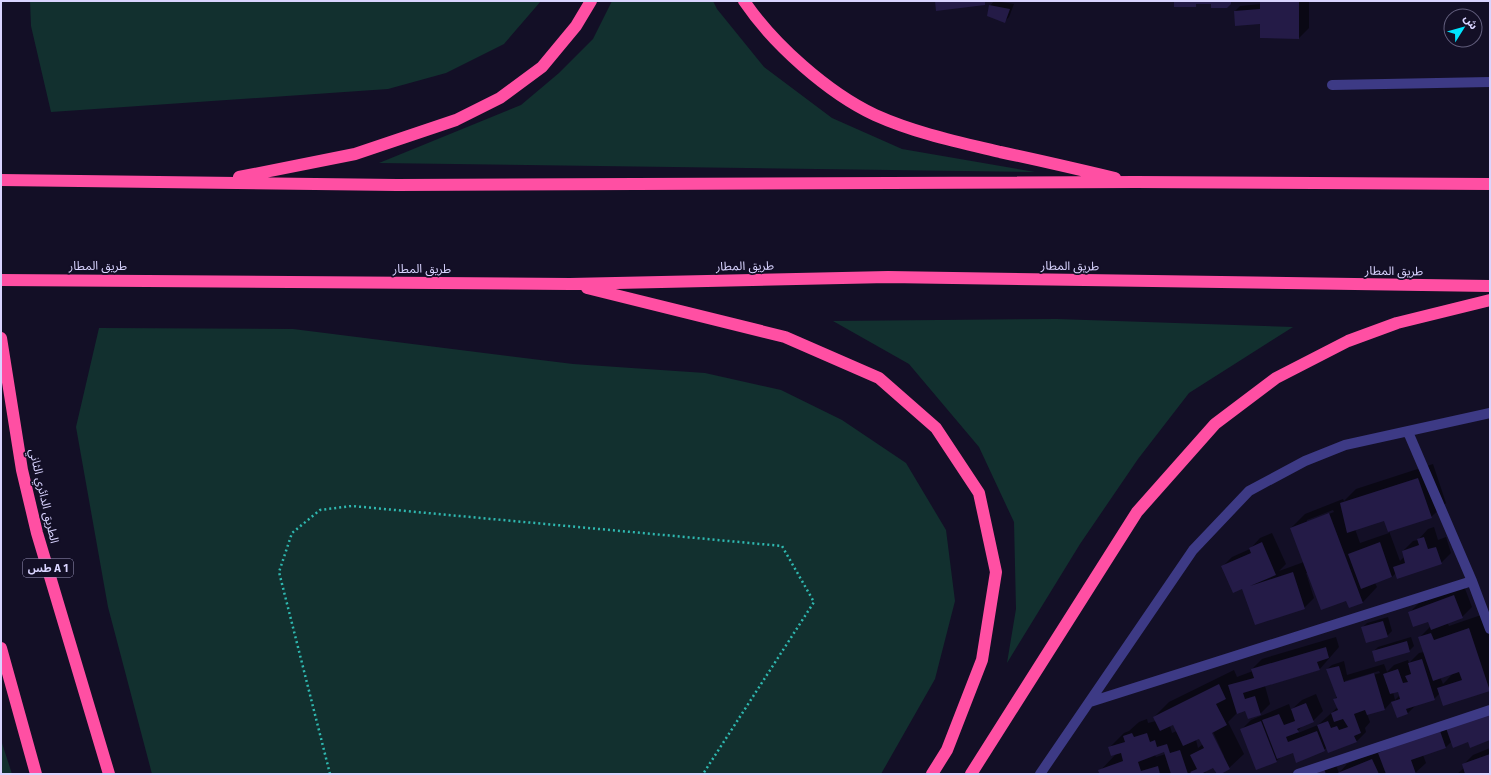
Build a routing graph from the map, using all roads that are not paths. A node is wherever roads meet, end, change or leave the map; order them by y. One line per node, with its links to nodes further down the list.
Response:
1 (591, 1): 6 (highway)
2 (744, 1): 7 (highway)
3 (1490, 82): 4 (street)
4 (1332, 85)
5 (1, 180): 6 (highway)
6 (214, 182): 7 (highway)
7 (1136, 182): 8 (highway)
8 (1490, 184)
9 (1, 280): 10 (highway, طريق المطار)
10 (570, 284): 11 (highway, طريق المطار); 23 (highway)
11 (1490, 286)
12 (1490, 300): 24 (highway)
13 (1, 338): 22 (highway, الطريق الدائري الثاني / طس A 1)
14 (1490, 413): 15 (street)
15 (1408, 432): 16 (street); 19 (street)
16 (1472, 581): 17 (street); 19 (street)
17 (1490, 629)
18 (1, 648): 21 (highway)
19 (1090, 702): 25 (street)
20 (1490, 710): 26 (street)
21 (36, 774)
22 (109, 774)
23 (932, 774)
24 (971, 774)
25 (1040, 774)
26 (1298, 774)

